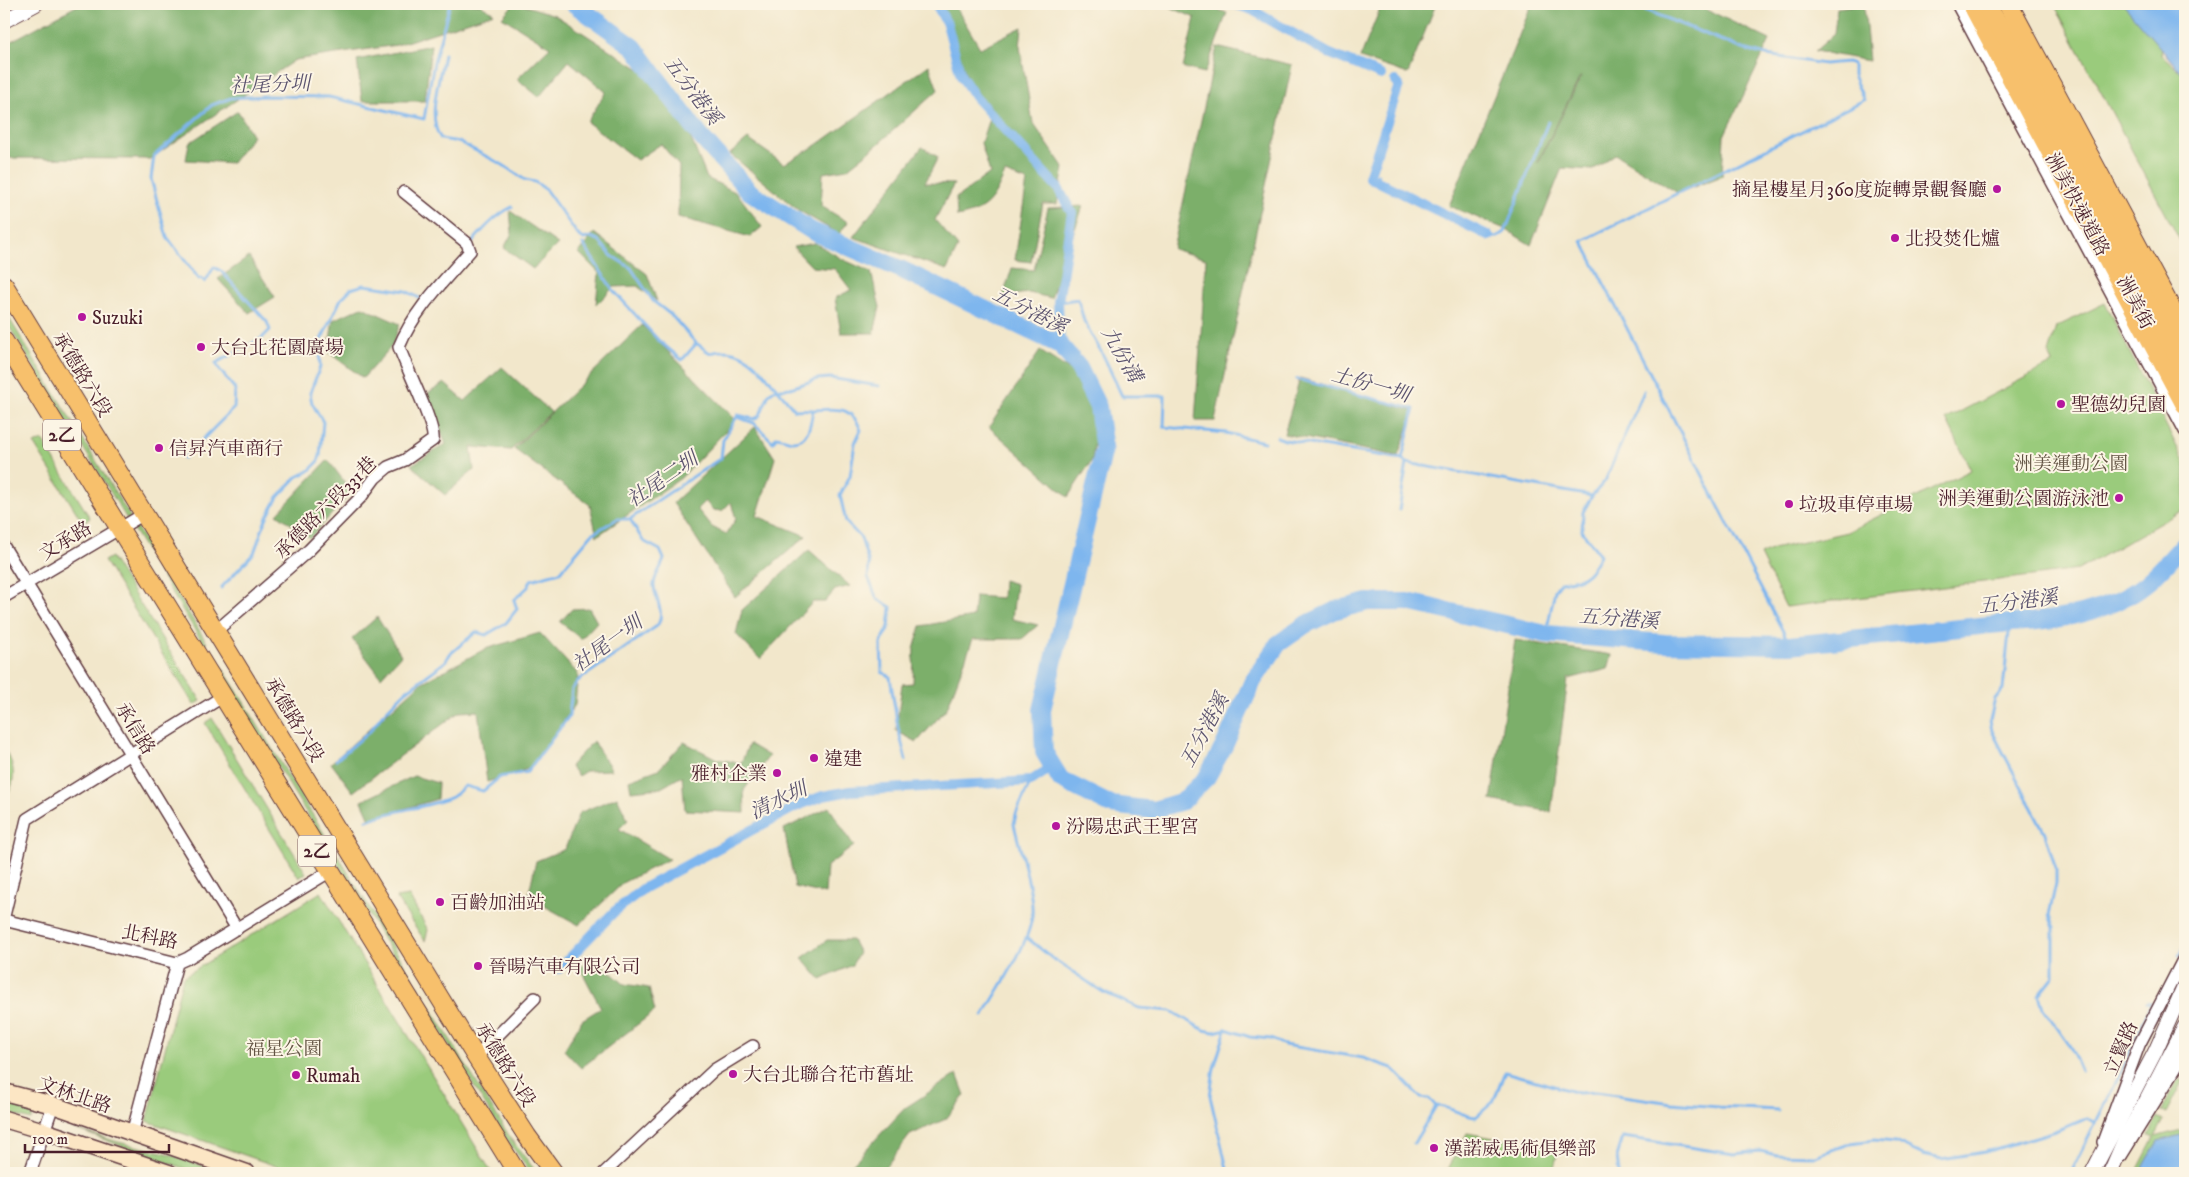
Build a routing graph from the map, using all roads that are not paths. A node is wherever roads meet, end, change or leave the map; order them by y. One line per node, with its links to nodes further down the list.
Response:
1 (36, 4): 7 (street)
2 (1957, 4): 15 (street, 洲美街)
3 (1972, 4): 14 (highway, 洲美快速道路)
4 (1986, 4): 8 (highway)
5 (1994, 4): 8 (highway)
6 (2008, 4): 11 (highway, 洲美快速道路)
7 (4, 21)
8 (2009, 41): 13 (highway)
9 (404, 192): 21 (street, 承德路六段331巷)
10 (4, 285): 16 (main road, 承德路六段 / 2乙)
11 (2185, 335)
12 (4, 343): 17 (main road, 2乙)
13 (2185, 369)
14 (2185, 404)
15 (2185, 431)
16 (144, 514): 17 (street, 文承路); 21 (main road, 承德路六段 / 2乙)
17 (119, 528): 19 (street, 文承路); 22 (main road, 2乙)
18 (4, 547): 19 (street, 承信路)
19 (26, 584): 20 (street, 文承路); 23 (street, 承信路)
20 (4, 597)
21 (216, 631): 35 (main road, 承德路六段 / 2乙)
22 (222, 697): 23 (street); 24 (main road, 2乙)
23 (132, 754): 25 (street); 27 (street, 承信路)
24 (329, 872): 27 (street, 北科路); 48 (main road, 2乙)
25 (4, 916)
26 (4, 920): 29 (street, 北科路)
27 (237, 929): 29 (street, 北科路)
28 (2185, 956): 42 (street, 立賢路)
29 (177, 963): 41 (street)
30 (2185, 986): 42 (street, 立賢路)
31 (535, 998): 35 (street)
32 (2185, 1026): 36 (street)
33 (2185, 1042): 36 (street)
34 (753, 1046): 50 (street)
35 (476, 1057): 49 (main road, 承德路六段 / 2乙)
36 (2177, 1057): 44 (street); 44 (street)
37 (4, 1092): 38 (main road, 文林北路)
38 (53, 1105): 40 (street); 41 (main road, 文林北路)
39 (4, 1120): 40 (main road)
40 (44, 1131): 43 (main road); 46 (street)
41 (132, 1134): 45 (main road, 文林北路)
42 (2100, 1159): 51 (street, 立賢路)
43 (151, 1170): 47 (main road)
44 (2111, 1170)
45 (242, 1172)
46 (30, 1173)
47 (169, 1173)
48 (516, 1173)
49 (554, 1173)
50 (604, 1173)
51 (2092, 1173)

